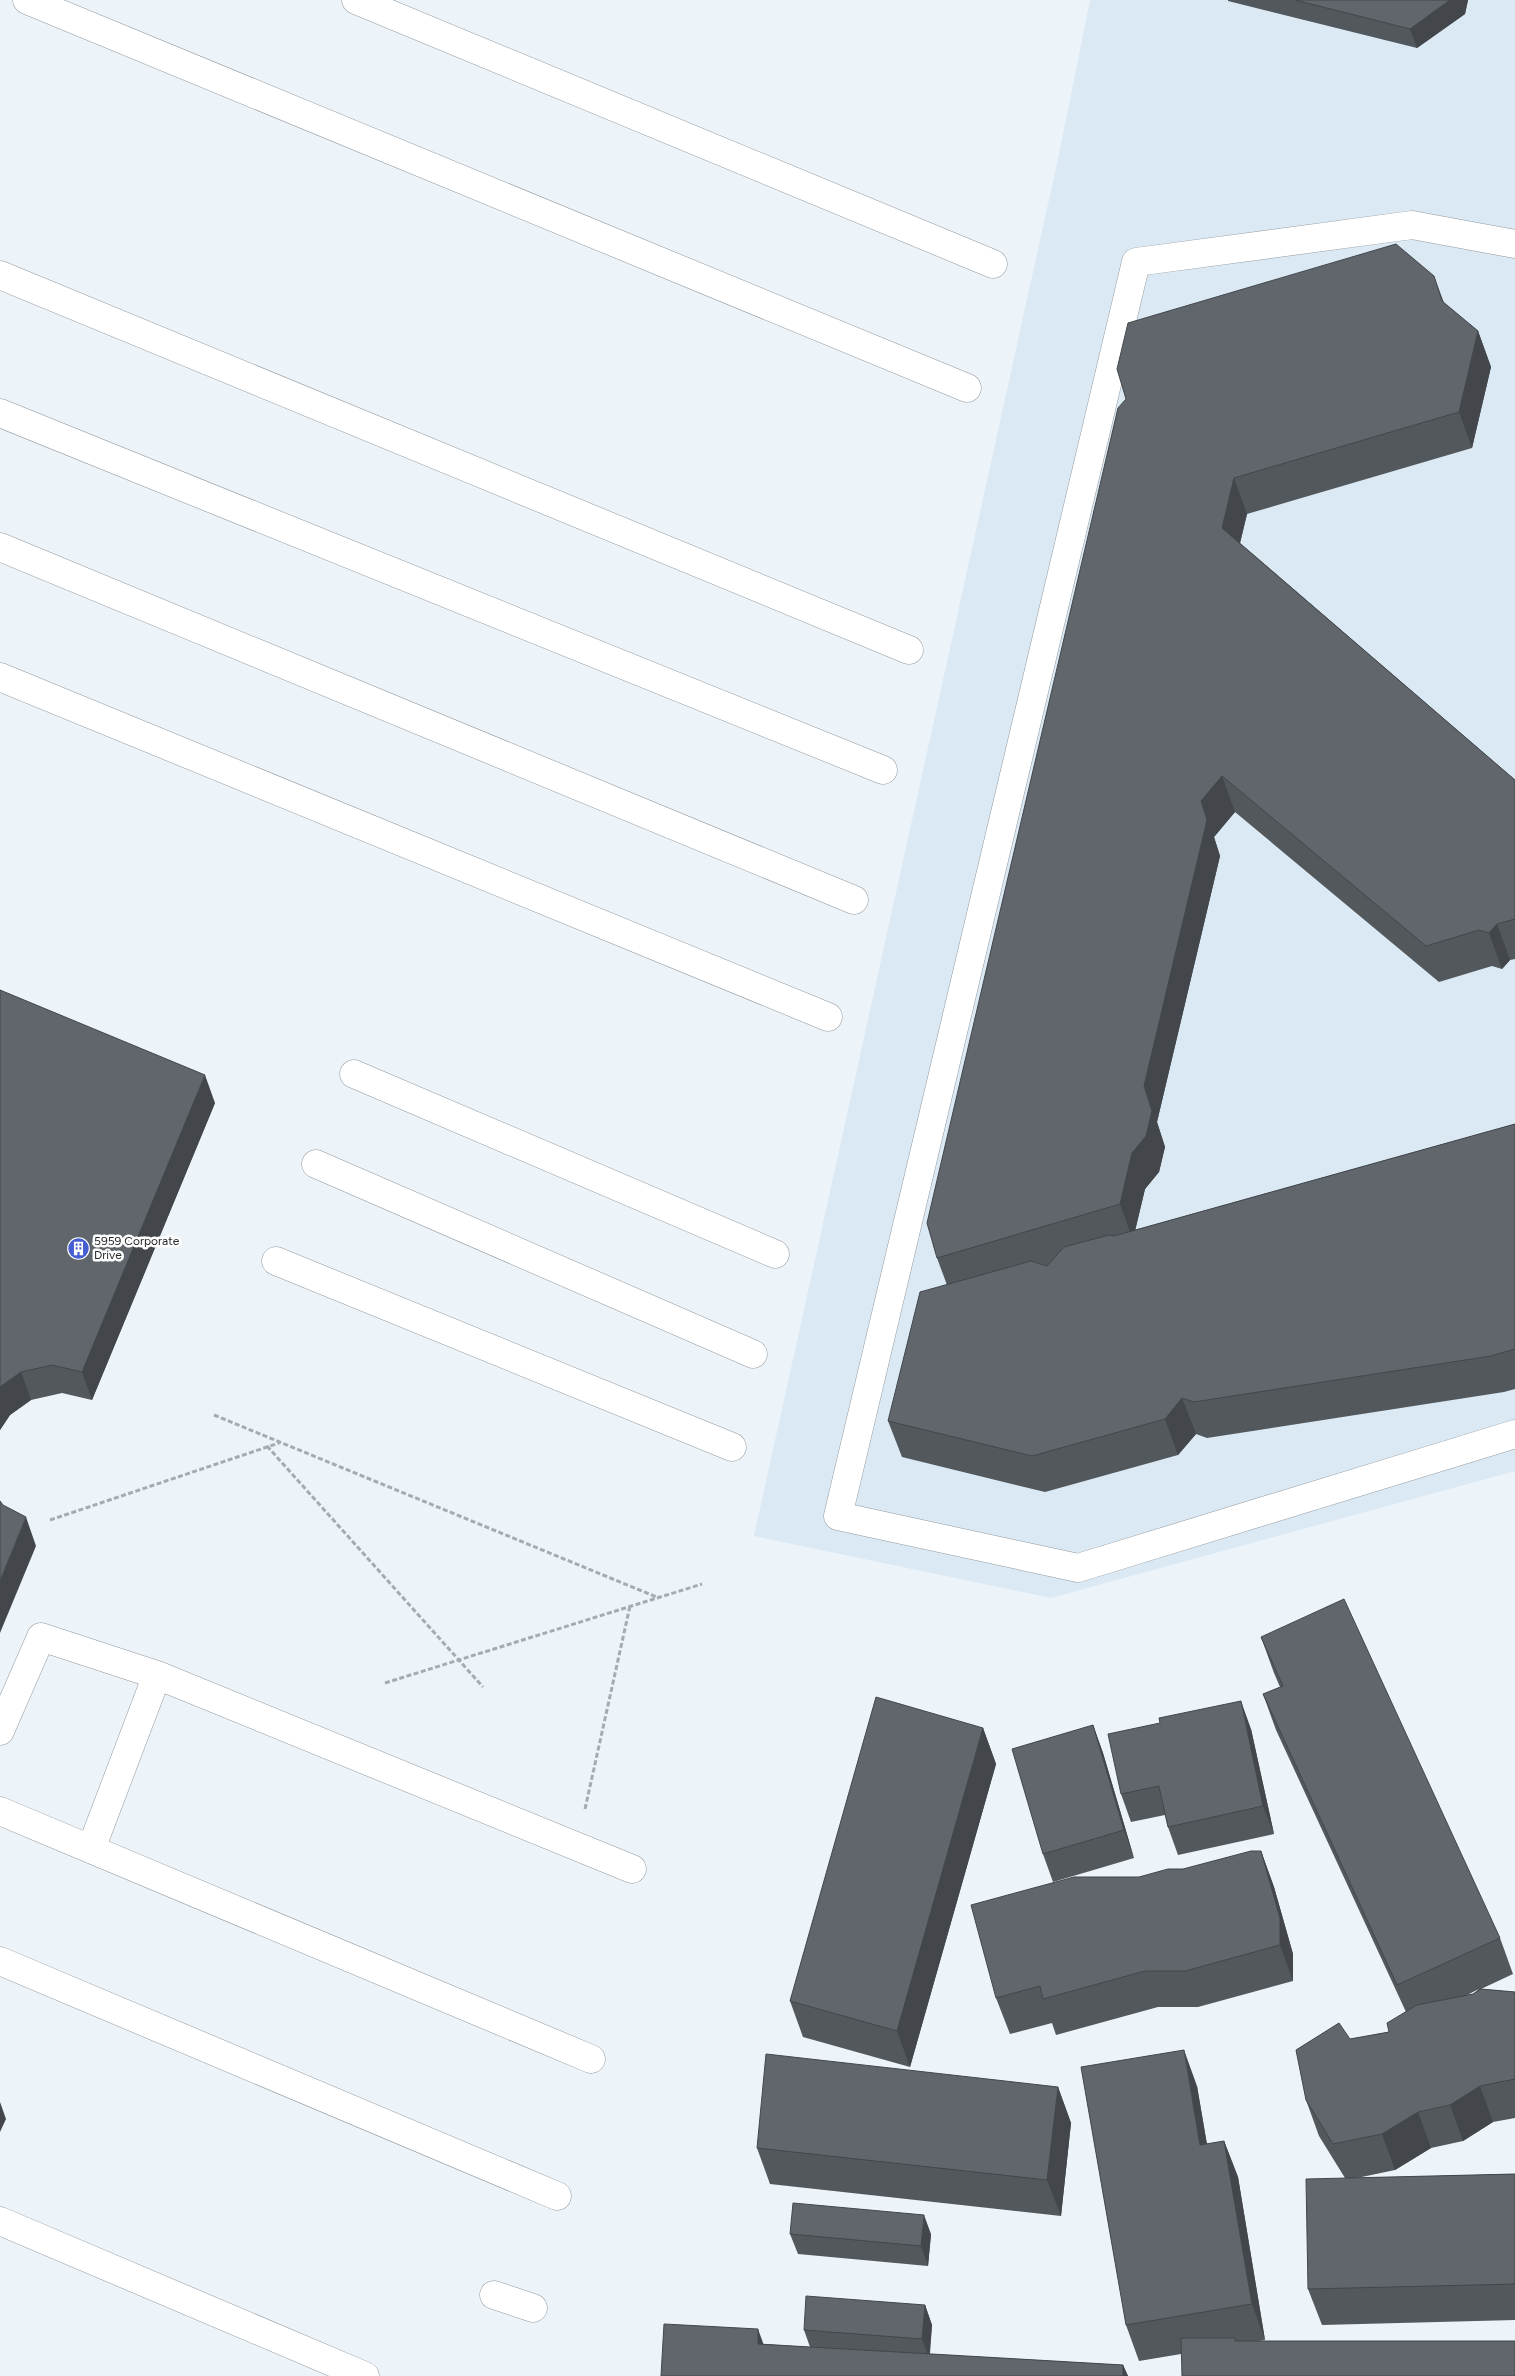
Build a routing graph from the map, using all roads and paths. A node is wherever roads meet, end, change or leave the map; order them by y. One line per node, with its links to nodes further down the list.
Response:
1 (27, 0): 6 (lane)
2 (356, 0): 4 (lane)
3 (1515, 244): 20 (lane)
4 (993, 264)
5 (0, 275): 9 (lane)
6 (966, 388)
7 (0, 413): 11 (lane)
8 (0, 547): 12 (lane)
9 (909, 650)
10 (0, 677): 13 (lane)
11 (883, 770)
12 (854, 900)
13 (828, 1017)
14 (354, 1074): 16 (lane)
15 (316, 1164): 18 (lane)
16 (776, 1254)
17 (276, 1261): 23 (lane)
18 (753, 1354)
19 (214, 1415): 21 (path)
20 (1515, 1434)
21 (280, 1442): 22 (path); 26 (path)
22 (267, 1446): 24 (path); 28 (path)
23 (732, 1447)
24 (50, 1520)
25 (702, 1584): 26 (path)
26 (659, 1598): 27 (path)
27 (630, 1606): 28 (path); 34 (path)
28 (460, 1659): 30 (path); 31 (path)
29 (157, 1675): 32 (lane); 35 (lane); 36 (lane)
30 (385, 1683)
31 (483, 1687)
32 (0, 1731)
33 (0, 1811): 35 (lane)
34 (584, 1814)
35 (92, 1849): 38 (lane)
36 (632, 1869)
37 (0, 1961): 39 (lane)
38 (591, 2059)
39 (557, 2196)
40 (0, 2221): 43 (lane)
41 (494, 2295): 42 (lane)
42 (533, 2308)
43 (365, 2376)

